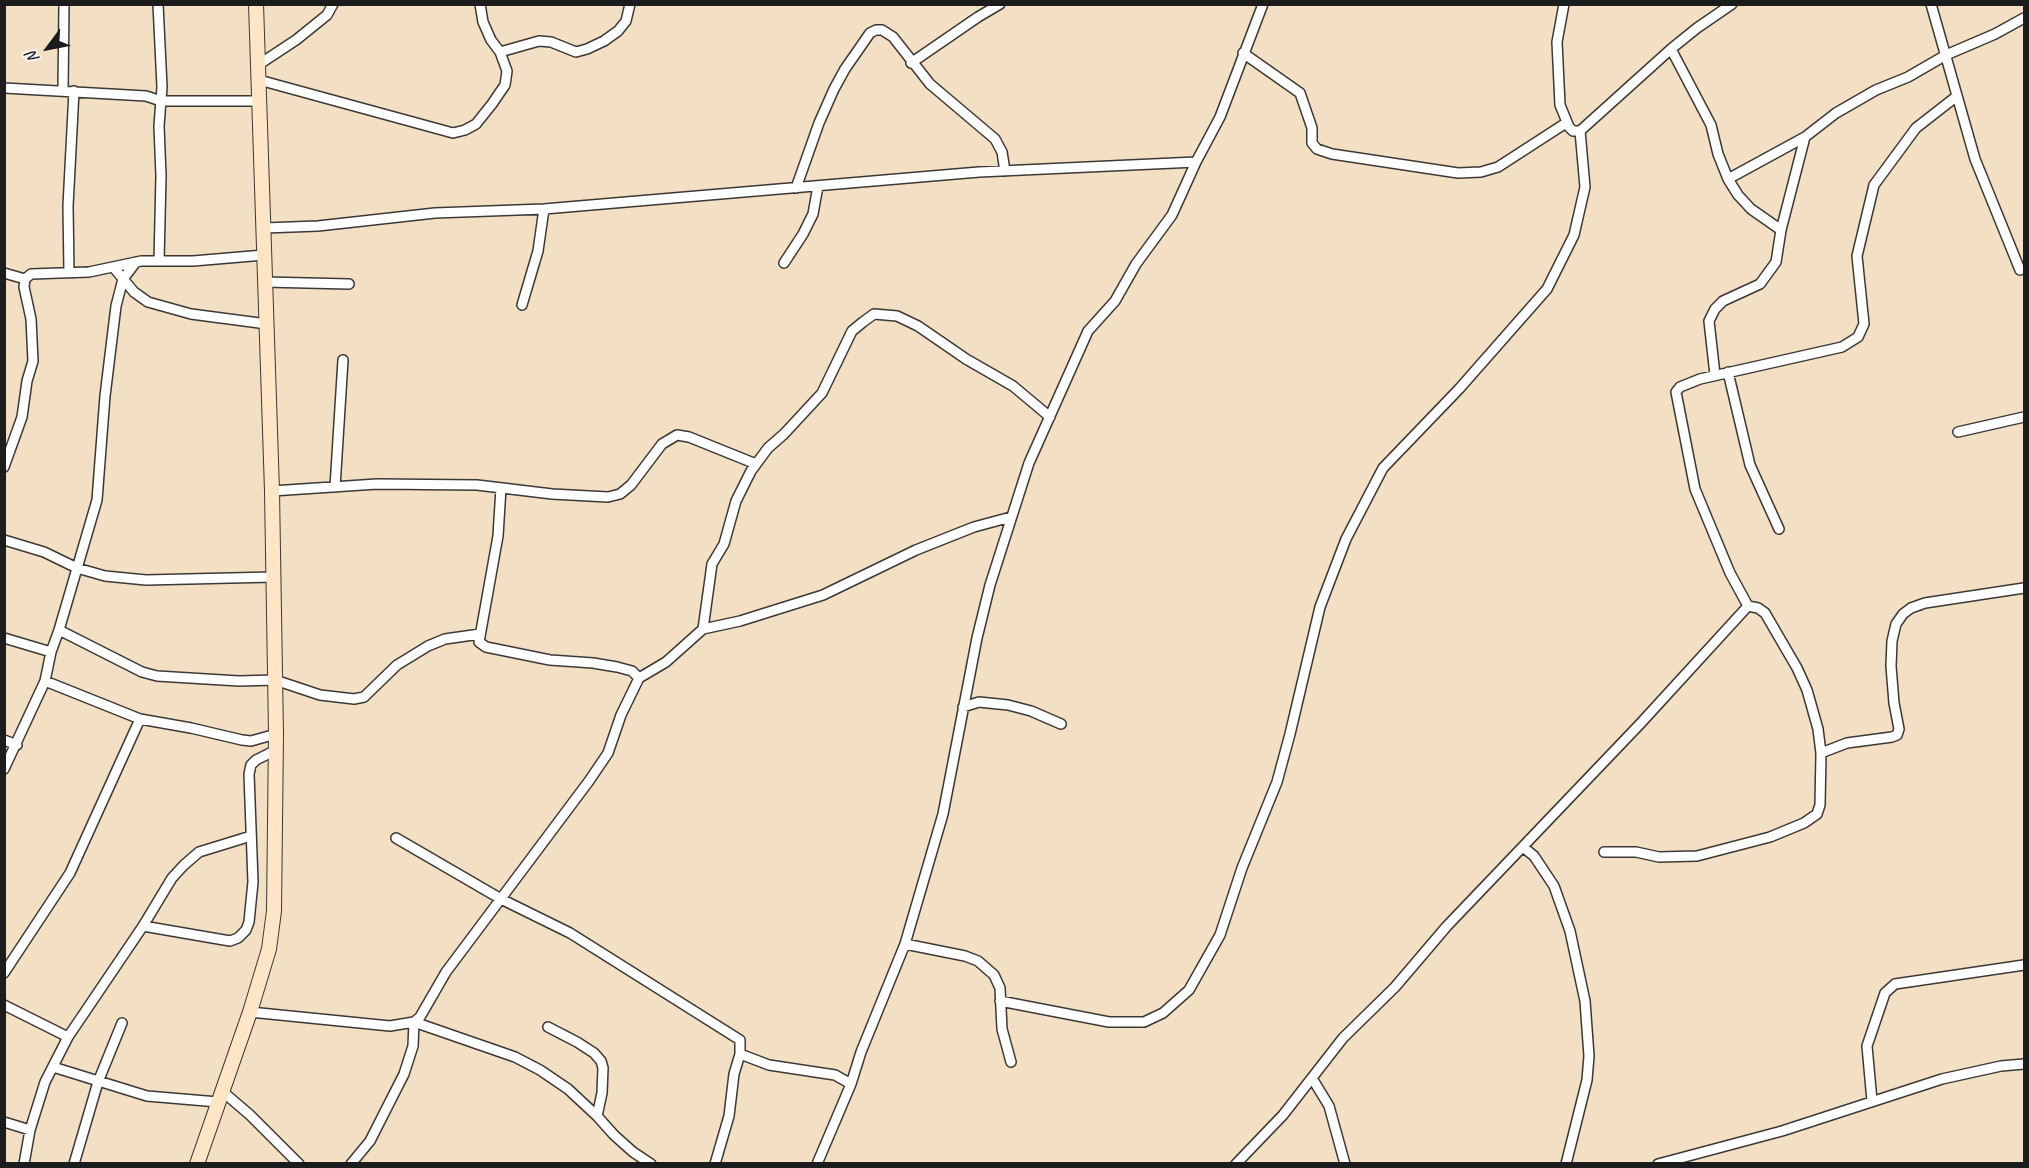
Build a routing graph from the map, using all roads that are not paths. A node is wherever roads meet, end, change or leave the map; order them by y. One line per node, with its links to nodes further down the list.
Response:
1 (64, 4): 21 (street)
2 (158, 4): 24 (street)
3 (256, 4): 18 (main road)
4 (333, 4): 18 (street)
5 (480, 4): 14 (street)
6 (630, 4): 14 (street)
7 (1000, 4): 17 (street)
8 (1263, 4): 15 (street)
9 (1564, 4): 25 (street)
10 (1732, 4): 13 (street)
11 (1931, 4): 16 (street)
12 (2024, 19): 16 (street)
13 (1671, 49): 26 (street); 30 (street)
14 (500, 52): 19 (street)
15 (1243, 53): 25 (street); 28 (street)
16 (1946, 56): 22 (street); 27 (street)
17 (911, 63): 29 (street); 32 (street)
18 (258, 65): 19 (main road)
19 (259, 80): 23 (main road)
20 (4, 88): 21 (street)
21 (68, 91): 24 (street); 42 (street)
22 (1957, 96): 41 (street); 51 (street)
23 (259, 101): 24 (street); 34 (main road)
24 (161, 102): 37 (street)
25 (1566, 123): 26 (street)
26 (1580, 131): 94 (street)
27 (1805, 137): 30 (street); 35 (street)
28 (1196, 162): 29 (street); 53 (street)
29 (1005, 171): 31 (street)
30 (1728, 179): 35 (street)
31 (818, 186): 32 (street); 39 (street)
32 (796, 188): 33 (street)
33 (544, 209): 34 (street); 48 (street)
34 (264, 228): 36 (main road)
35 (1781, 230): 52 (street)
36 (264, 255): 37 (street); 46 (main road)
37 (159, 261): 38 (street)
38 (136, 262): 40 (street); 45 (street)
39 (784, 263)
40 (114, 268): 42 (street); 45 (street)
41 (2020, 270)
42 (69, 272): 44 (street)
43 (4, 273): 44 (street)
44 (25, 279): 57 (street)
45 (123, 279): 49 (street); 64 (street)
46 (265, 282): 47 (street); 49 (main road)
47 (349, 284)
48 (522, 305)
49 (267, 324): 60 (main road)
50 (344, 360): 58 (street)
51 (1728, 372): 52 (street); 62 (street)
52 (1715, 375): 67 (street)
53 (1050, 417): 56 (street); 61 (street)
54 (2025, 417): 55 (street)
55 (1958, 432)
56 (756, 464): 59 (street); 68 (street)
57 (4, 467)
58 (335, 487): 59 (street); 60 (street)
59 (501, 488): 70 (street)
60 (272, 491): 65 (main road)
61 (1011, 517): 68 (street); 76 (street)
62 (1779, 529)
63 (4, 540): 64 (street)
64 (77, 568): 65 (street); 69 (street)
65 (273, 577): 74 (main road)
66 (2025, 588): 83 (street)
67 (1748, 606): 83 (street); 87 (street)
68 (703, 629): 73 (street)
69 (60, 630): 72 (street); 74 (street)
70 (480, 634): 73 (street); 74 (street)
71 (4, 638): 72 (street)
72 (51, 652): 75 (street)
73 (639, 678): 89 (street)
74 (275, 680): 79 (main road)
75 (45, 681): 77 (street); 81 (street)
76 (963, 707): 78 (street); 91 (street)
77 (140, 719): 79 (street); 93 (street)
78 (1061, 724)
79 (276, 734): 82 (main road)
80 (4, 740): 81 (street)
81 (17, 745): 84 (street)
82 (276, 750): 85 (street); 96 (main road)
83 (1821, 753): 88 (street)
84 (4, 769)
85 (251, 836): 90 (street); 90 (street)
86 (396, 838): 89 (street)
87 (1523, 847): 105 (street); 123 (street)
88 (1604, 852)
89 (501, 899): 98 (street); 101 (street)
90 (143, 926): 100 (street)
91 (904, 944): 94 (street); 107 (street)
92 (2025, 965): 109 (street)
93 (4, 973)
94 (1000, 1001): 102 (street)
95 (4, 1005): 100 (street)
96 (250, 1012): 98 (street); 108 (main road)
97 (122, 1023): 106 (street)
98 (414, 1023): 110 (street); 117 (street)
99 (548, 1027): 110 (street)
100 (68, 1037): 104 (street)
101 (740, 1054): 107 (street); 119 (street)
102 (1011, 1062)
103 (2025, 1065): 109 (street)
104 (53, 1067): 106 (street); 112 (street)
105 (1312, 1078): 121 (street); 122 (street)
106 (98, 1082): 108 (street); 114 (street)
107 (851, 1084): 120 (street)
108 (220, 1097): 115 (main road); 116 (street)
109 (1872, 1101): 124 (street)
110 (597, 1116): 118 (street)
111 (4, 1122): 112 (street)
112 (30, 1130): 113 (street)
113 (24, 1164)
114 (74, 1164)
115 (197, 1164)
116 (299, 1164)
117 (351, 1164)
118 (651, 1164)
119 (715, 1164)
120 (817, 1164)
121 (1236, 1164)
122 (1345, 1164)
123 (1566, 1164)
124 (1658, 1164)

